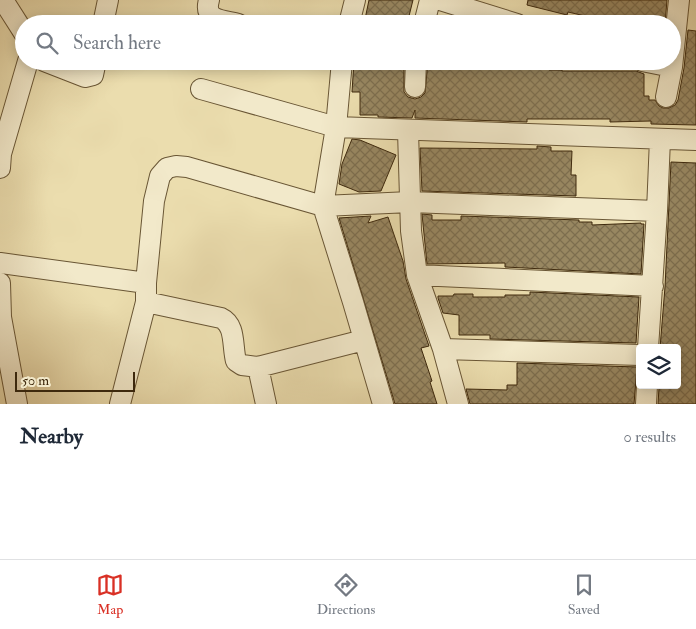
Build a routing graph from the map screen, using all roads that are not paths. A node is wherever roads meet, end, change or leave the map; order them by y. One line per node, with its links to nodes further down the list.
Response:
1 (3, 0): 16 (street)
2 (22, 0): 9 (street)
3 (108, 0): 10 (street)
4 (209, 0): 11 (street)
5 (355, 0): 12 (street)
6 (430, 0): 13 (street)
7 (440, 0): 14 (street)
8 (679, 0): 15 (street)
9 (21, 15)
10 (105, 15)
11 (210, 15)
12 (351, 15)
13 (426, 15)
14 (488, 15)
15 (677, 15)
16 (15, 19)
17 (25, 70): 30 (street)
18 (66, 70): 19 (street)
19 (95, 70)
20 (341, 70): 26 (street)
21 (415, 70): 23 (street)
22 (671, 70): 25 (street)
23 (414, 87)
24 (201, 89): 26 (street)
25 (666, 97)
26 (336, 127): 27 (street); 32 (street)
27 (408, 130): 28 (street); 31 (street)
28 (660, 139): 29 (street); 33 (street)
29 (696, 140)
30 (0, 168)
31 (410, 202): 32 (street); 33 (street); 35 (street)
32 (323, 206): 39 (street); 49 (street)
33 (657, 211): 38 (street)
34 (0, 263): 36 (street)
35 (417, 275): 38 (street); 42 (street)
36 (139, 282)
37 (0, 283): 46 (street)
38 (652, 286): 41 (street)
39 (146, 302): 44 (street); 47 (street)
40 (356, 342): 44 (street)
41 (648, 344)
42 (443, 349): 43 (street); 50 (street)
43 (636, 355)
44 (258, 367): 48 (street)
45 (647, 389): 51 (street)
46 (17, 404)
47 (120, 404)
48 (266, 404)
49 (383, 404)
50 (458, 404)
51 (646, 404)

